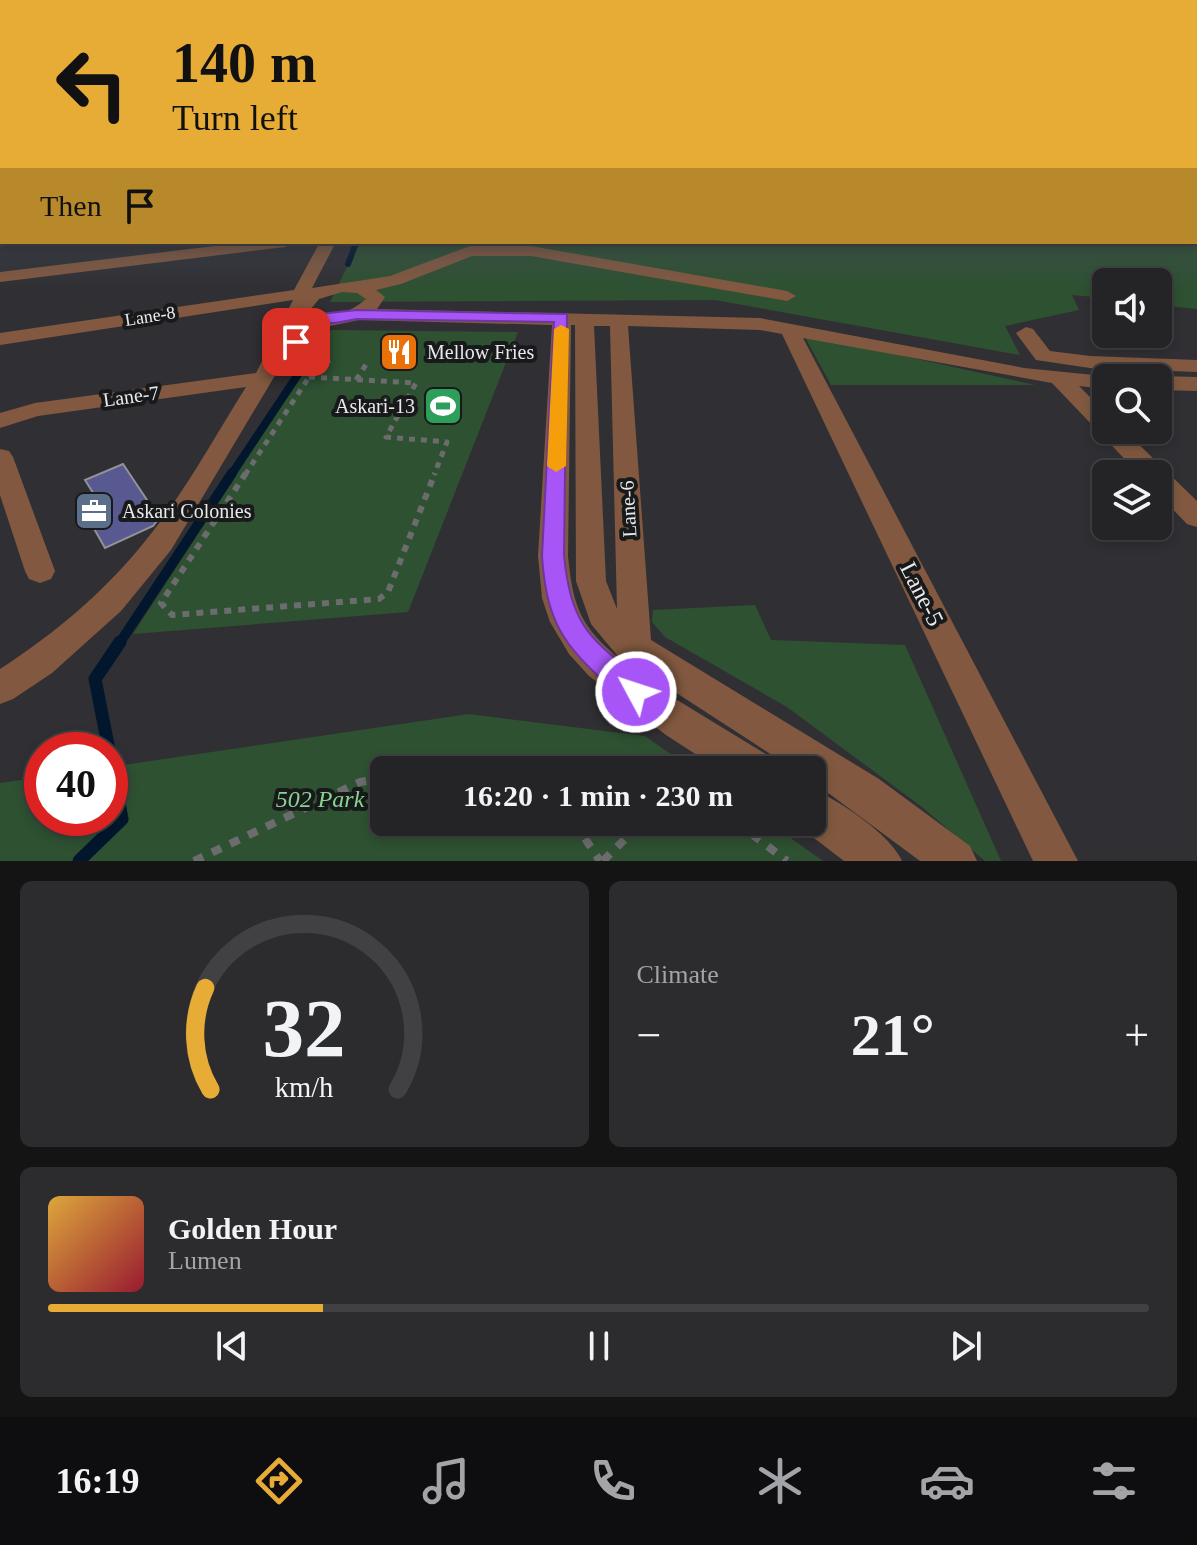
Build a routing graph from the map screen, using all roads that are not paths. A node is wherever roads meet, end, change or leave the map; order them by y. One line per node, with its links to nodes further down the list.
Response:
1 (269, 244): 5 (street)
2 (327, 244): 3 (street)
3 (317, 264): 7 (street); 10 (street)
4 (418, 272): 6 (street); 7 (street); 8 (street)
5 (0, 277)
6 (404, 285): 9 (street); 12 (street)
7 (356, 287): 9 (street); 10 (street)
8 (787, 296)
9 (375, 301): 11 (street)
10 (304, 306): 11 (street); 17 (street, Lane-8); 19 (street)
11 (357, 314): 12 (street)
12 (409, 315): 13 (street)
13 (573, 318): 15 (street); 32 (street); 34 (street)
14 (619, 327): 32 (street, Lane-6)
15 (788, 327): 20 (street); 39 (street, Lane-5)
16 (1026, 333): 18 (street)
17 (0, 339)
18 (1197, 366)
19 (269, 368): 25 (street, Lane-7); 33 (street)
20 (1060, 379): 21 (street); 24 (street)
21 (1092, 381)
22 (1172, 383): 23 (street)
23 (1197, 384)
24 (1092, 412)
25 (0, 421)
26 (1124, 444): 28 (street)
27 (0, 457): 31 (street)
28 (1140, 460)
29 (1172, 492): 30 (street)
30 (1197, 517)
31 (40, 571)
32 (635, 648): 34 (street, Lane-6); 38 (street)
33 (0, 688)
34 (636, 692): 35 (street)
35 (734, 756)
36 (826, 820): 37 (street)
37 (880, 861)
38 (955, 861)
39 (1056, 861)

